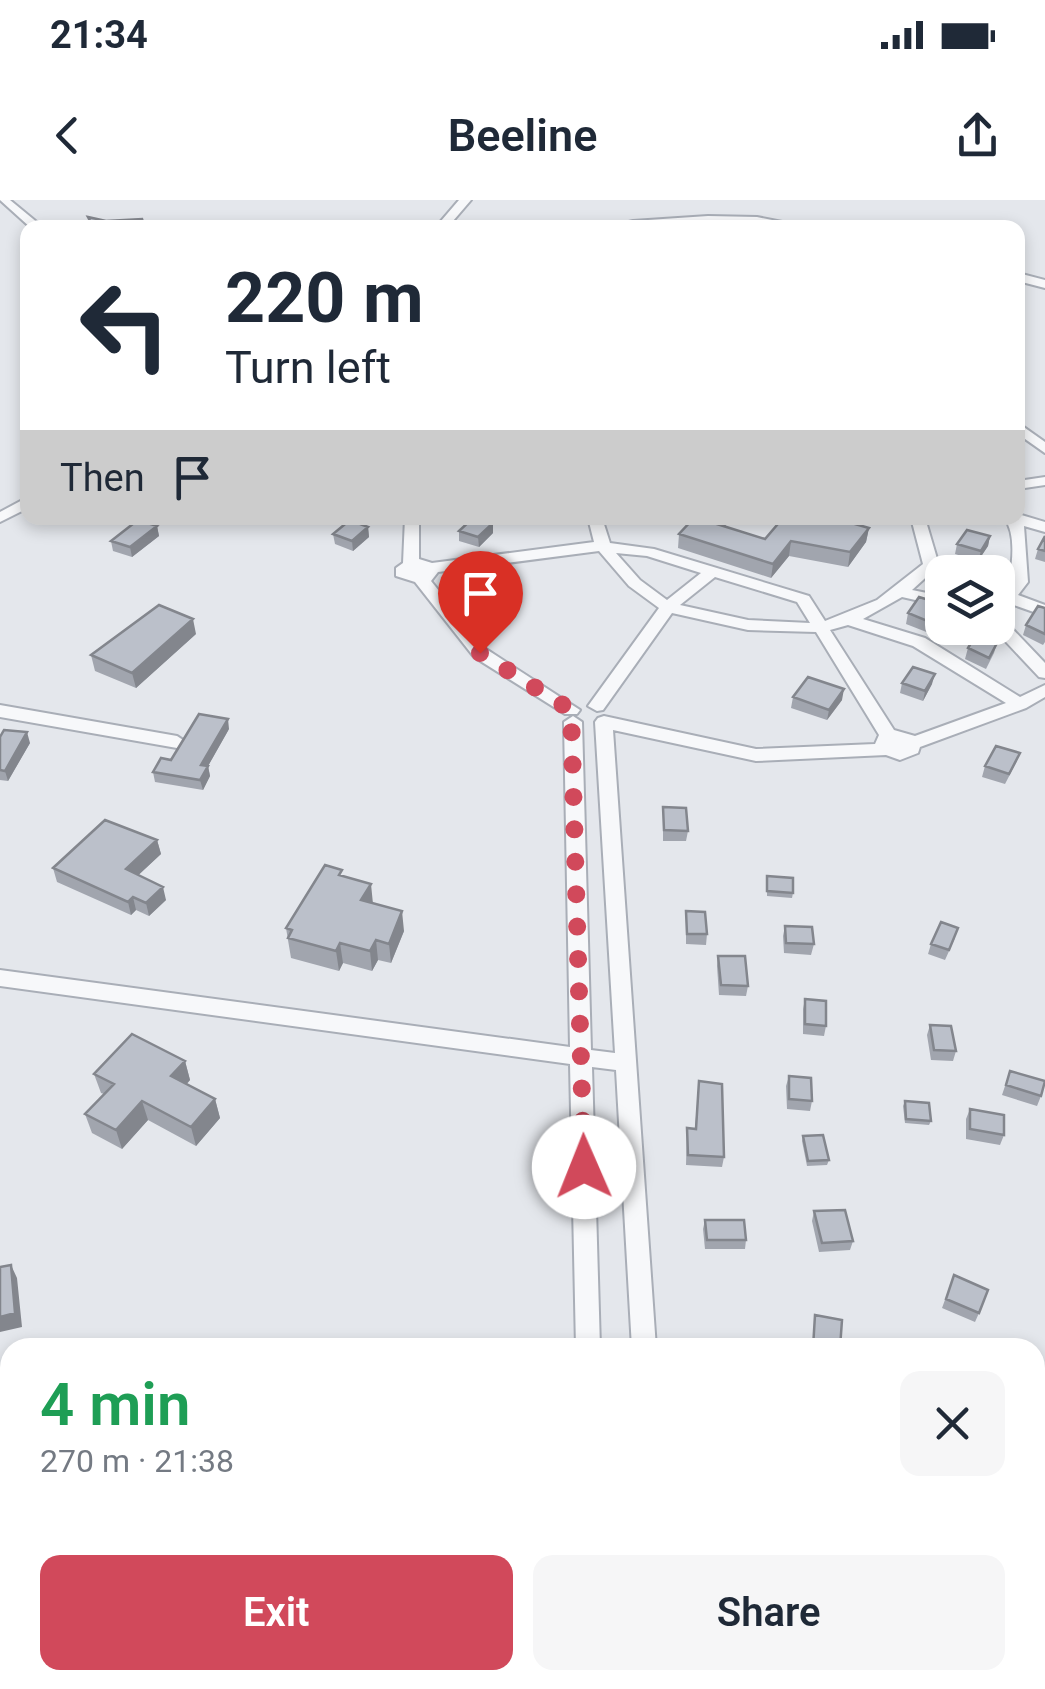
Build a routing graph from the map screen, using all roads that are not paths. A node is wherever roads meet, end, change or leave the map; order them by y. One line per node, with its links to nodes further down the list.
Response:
1 (3, 200): 3 (street)
2 (465, 200): 4 (street)
3 (29, 220)
4 (447, 220)
5 (683, 220): 6 (street)
6 (768, 220)
7 (1025, 433): 8 (street)
8 (1045, 449)
9 (412, 525): 18 (street)
10 (596, 525): 13 (street)
11 (920, 525): 14 (street)
12 (1014, 525): 15 (street)
13 (600, 546): 16 (street); 18 (street); 22 (street)
14 (928, 555)
15 (1012, 555)
16 (712, 571): 22 (street); 25 (street)
17 (925, 571): 19 (street)
18 (426, 574): 32 (street)
19 (903, 593): 20 (street); 24 (street)
20 (925, 598)
21 (1015, 598): 23 (street)
22 (668, 607): 25 (street); 31 (street)
23 (1045, 611)
24 (846, 619): 25 (street); 29 (street)
25 (822, 626): 34 (street)
26 (1015, 641): 27 (street)
27 (1045, 672)
28 (1045, 690): 29 (street)
29 (1020, 704): 34 (street)
30 (0, 712): 33 (street)
31 (600, 714): 32 (street); 34 (street); 37 (street)
32 (572, 716): 36 (street)
33 (176, 742)
34 (887, 742)
35 (0, 978): 36 (street)
36 (581, 1059): 37 (street); 38 (street)
37 (625, 1063): 39 (street)
38 (588, 1338)
39 (643, 1338)

